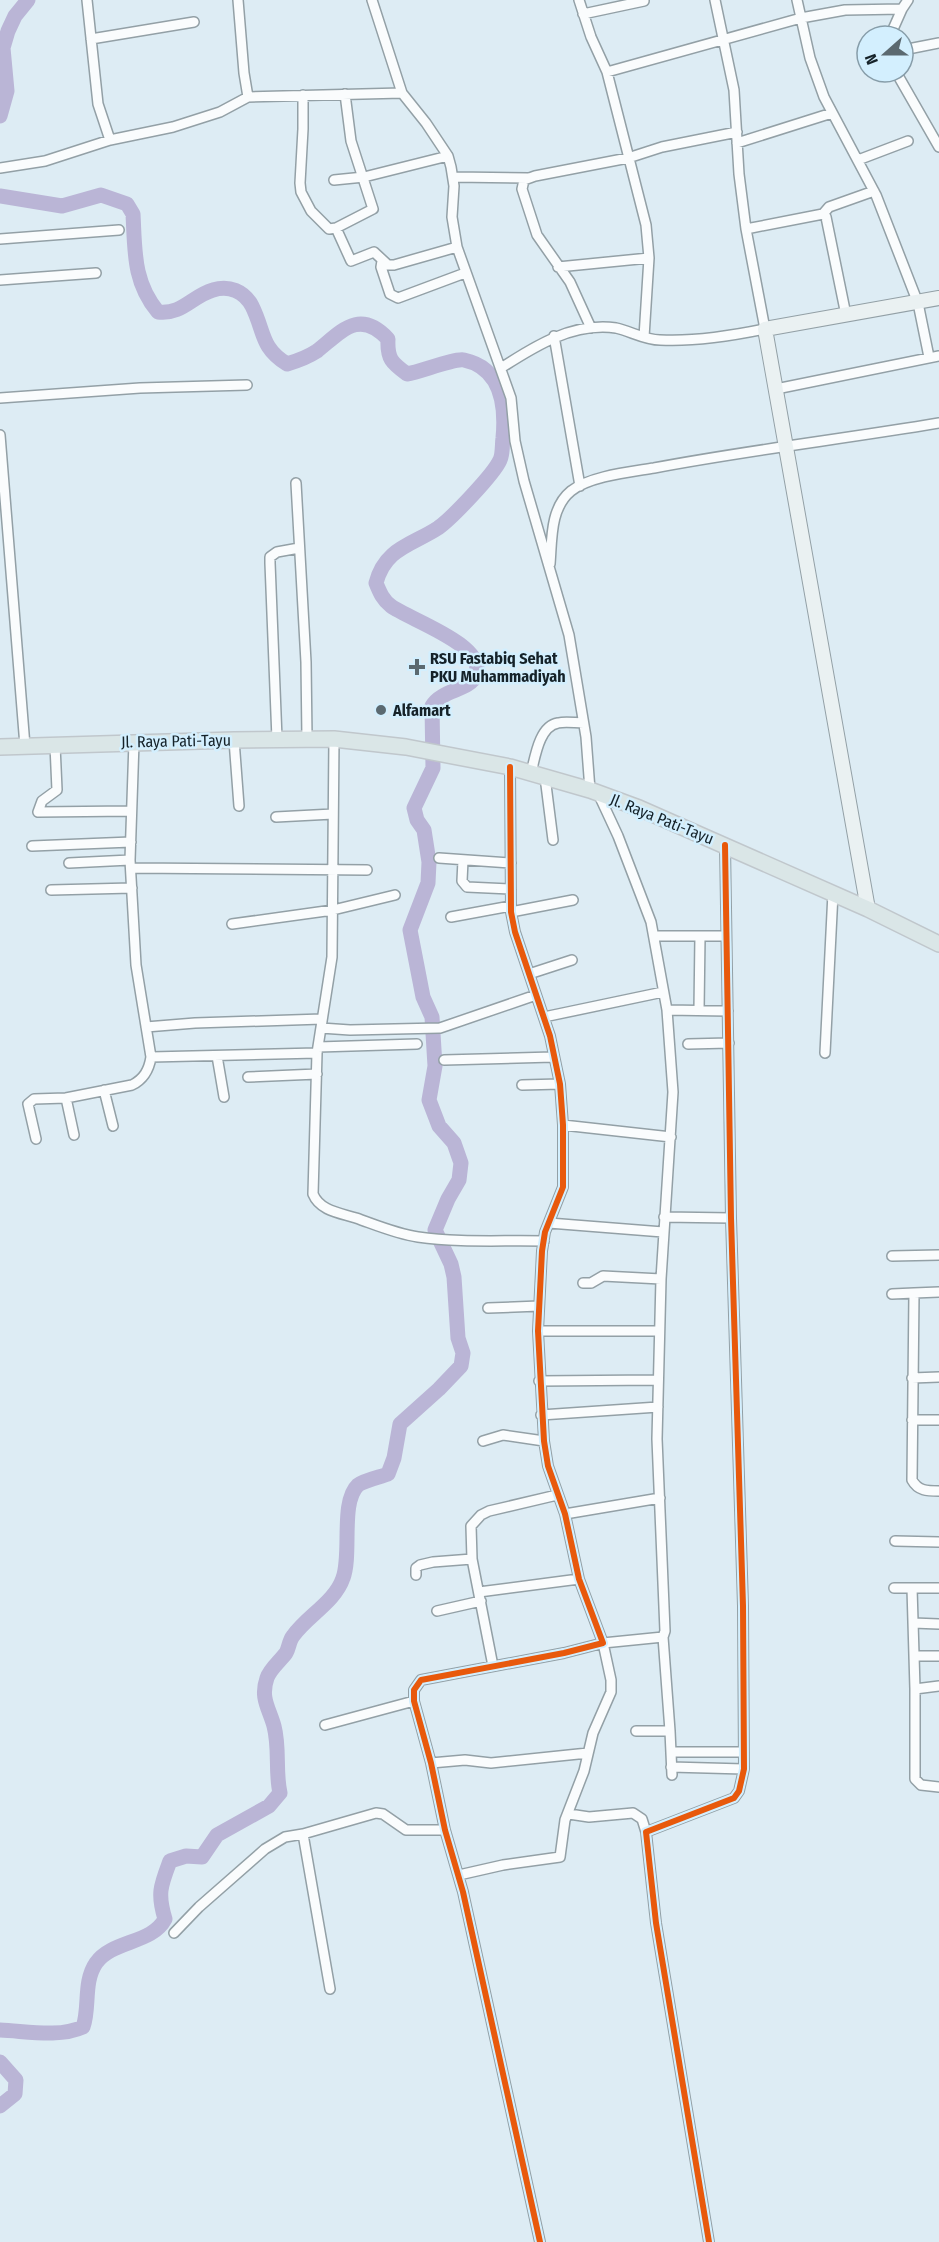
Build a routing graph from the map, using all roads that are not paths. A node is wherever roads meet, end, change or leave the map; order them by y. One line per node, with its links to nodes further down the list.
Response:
1 (87, 0): 13 (street)
2 (238, 0): 22 (street)
3 (372, 0): 19 (street)
4 (579, 0): 9 (street)
5 (715, 0): 14 (street)
6 (797, 0): 10 (street)
7 (644, 2): 9 (street)
8 (905, 4): 10 (street); 12 (street)
9 (583, 14): 17 (street)
10 (801, 18): 14 (street); 23 (street)
11 (194, 22): 13 (street)
12 (896, 24)
13 (91, 39): 26 (street)
14 (725, 39): 17 (street); 25 (street)
15 (939, 43): 16 (street)
16 (915, 48)
17 (607, 72): 31 (street)
18 (904, 84): 24 (street)
19 (402, 93): 20 (street); 30 (street)
20 (345, 94): 21 (street); 34 (street)
21 (303, 95): 22 (street); 40 (street)
22 (248, 97): 26 (street)
23 (832, 113): 28 (street); 32 (street)
24 (935, 129): 29 (street)
25 (736, 132): 28 (street); 31 (street)
26 (110, 140): 33 (street)
27 (908, 141): 32 (street)
28 (737, 143): 41 (street)
29 (939, 147)
30 (448, 156): 34 (street); 35 (street)
31 (628, 158): 36 (street); 45 (street)
32 (858, 160): 38 (street)
33 (0, 168)
34 (364, 177): 37 (street); 40 (street)
35 (453, 177): 36 (street); 44 (street)
36 (528, 178): 47 (street)
37 (334, 180)
38 (874, 190): 39 (street); 52 (street)
39 (823, 214): 41 (street); 53 (street)
40 (336, 228): 46 (street)
41 (746, 229): 55 (street)
42 (119, 230): 43 (street)
43 (0, 239)
44 (457, 247): 46 (street); 49 (street)
45 (650, 258): 47 (street); 57 (street)
46 (382, 261): 49 (street)
47 (558, 267): 54 (street)
48 (96, 273): 50 (street)
49 (465, 273): 60 (street)
50 (0, 280)
51 (939, 298): 52 (street)
52 (918, 303): 53 (street); 59 (street)
53 (846, 315): 55 (street)
54 (591, 328): 56 (street); 57 (street)
55 (765, 329): 57 (street); 62 (street)
56 (554, 336): 60 (street); 68 (street)
57 (644, 337)
58 (939, 356): 59 (street)
59 (928, 357): 62 (street)
60 (501, 368): 70 (street)
61 (247, 385): 63 (street)
62 (776, 389): 66 (street)
63 (0, 398)
64 (939, 423): 66 (street)
65 (0, 435): 78 (street)
66 (786, 447): 68 (street); 105 (street)
67 (296, 483): 69 (street)
68 (580, 486): 70 (street)
69 (299, 548): 72 (street); 73 (street)
70 (549, 572): 71 (street)
71 (583, 723): 81 (street); 82 (street)
72 (307, 738): 73 (main road, Jl. Raya Pati-Tayu); 74 (main road, Jl. Raya Pati-Tayu)
73 (277, 739): 75 (main road, Jl. Raya Pati-Tayu)
74 (334, 739): 80 (main road, Jl. Raya Pati-Tayu); 85 (street)
75 (234, 740): 76 (main road, Jl. Raya Pati-Tayu); 83 (street)
76 (134, 742): 77 (main road, Jl. Raya Pati-Tayu); 84 (street)
77 (55, 745): 78 (main road, Jl. Raya Pati-Tayu); 84 (street)
78 (25, 746): 79 (main road, Jl. Raya Pati-Tayu)
79 (0, 747)
80 (510, 767): 81 (main road, Jl. Raya Pati-Tayu); 94 (street)
81 (538, 775): 82 (main road, Jl. Raya Pati-Tayu); 87 (street)
82 (594, 792): 89 (main road, Jl. Raya Pati-Tayu); 109 (street)
83 (239, 806)
84 (131, 811): 88 (street)
85 (333, 814): 86 (street); 97 (street)
86 (276, 817)
87 (553, 840)
88 (131, 842): 90 (street); 95 (street)
89 (725, 845): 101 (main road, Jl. Raya Pati-Tayu); 111 (street)
90 (32, 846)
91 (439, 858): 92 (street)
92 (464, 860): 94 (street); 99 (street)
93 (69, 863): 95 (street)
94 (512, 863): 99 (street)
95 (130, 864): 97 (street); 98 (street)
96 (367, 870): 97 (street)
97 (332, 871): 106 (street)
98 (132, 888): 100 (street); 122 (street)
99 (511, 889): 104 (street)
100 (51, 890)
101 (833, 893): 105 (main road, Jl. Raya Pati-Tayu); 127 (street)
102 (395, 895): 106 (street)
103 (573, 900): 104 (street)
104 (511, 909): 107 (street); 114 (street)
105 (868, 909): 112 (main road, Jl. Raya Pati-Tayu)
106 (333, 910): 108 (street); 121 (street)
107 (451, 917)
108 (232, 924)
109 (654, 936): 110 (street); 115 (street)
110 (700, 936): 111 (street); 118 (street)
111 (726, 936): 119 (street)
112 (939, 944)
113 (572, 960): 114 (street)
114 (529, 974): 116 (street)
115 (663, 992): 117 (street); 120 (street)
116 (536, 995): 120 (street); 121 (street)
117 (667, 1010): 118 (street); 142 (street)
118 (699, 1010): 119 (street)
119 (728, 1011): 123 (street)
120 (544, 1017): 129 (street)
121 (322, 1024): 122 (street); 126 (street)
122 (146, 1027): 130 (street)
123 (729, 1043): 125 (street); 145 (street)
124 (417, 1044): 126 (street)
125 (688, 1044)
126 (318, 1050): 128 (street); 132 (street)
127 (825, 1053)
128 (217, 1056): 130 (street); 137 (street)
129 (553, 1057): 131 (street); 134 (street)
130 (151, 1058): 136 (street)
131 (444, 1060)
132 (317, 1074): 133 (street); 148 (street)
133 (248, 1077)
134 (560, 1084): 135 (street); 139 (street)
135 (522, 1085)
136 (104, 1090): 138 (street); 140 (street)
137 (224, 1097)
138 (66, 1098): 141 (street); 143 (street)
139 (563, 1125): 142 (street); 146 (street)
140 (112, 1126)
141 (74, 1135)
142 (671, 1137): 144 (street)
143 (36, 1138)
144 (664, 1217): 145 (street); 147 (street)
145 (731, 1218): 198 (street)
146 (549, 1223): 147 (street); 148 (street)
147 (663, 1232): 151 (street)
148 (544, 1240): 156 (street)
149 (892, 1256): 150 (street)
150 (939, 1256)
151 (661, 1279): 152 (street); 159 (street)
152 (583, 1283)
153 (939, 1292): 154 (street)
154 (914, 1293): 155 (street); 161 (street)
155 (892, 1294)
156 (539, 1306): 157 (street); 158 (street)
157 (488, 1308)
158 (538, 1331): 159 (street); 163 (street)
159 (659, 1331): 162 (street)
160 (939, 1377): 161 (street)
161 (912, 1378): 166 (street)
162 (658, 1380): 163 (street); 164 (street)
163 (539, 1381): 165 (street)
164 (658, 1407): 165 (street); 172 (street)
165 (541, 1415): 169 (street)
166 (912, 1420): 167 (street); 170 (street)
167 (939, 1420)
168 (483, 1441): 169 (street)
169 (544, 1441): 171 (street)
170 (939, 1491)
171 (557, 1495): 173 (street); 176 (street)
172 (660, 1498): 173 (street); 186 (street)
173 (565, 1514): 178 (street)
174 (895, 1541): 175 (street)
175 (939, 1542)
176 (472, 1559): 177 (street); 182 (street)
177 (416, 1575)
178 (579, 1579): 182 (street); 187 (street)
179 (894, 1587): 180 (street)
180 (912, 1588): 181 (street); 184 (street)
181 (939, 1588)
182 (480, 1597): 183 (street); 190 (street)
183 (437, 1611)
184 (913, 1623): 185 (street); 188 (street)
185 (939, 1624)
186 (663, 1637): 187 (street); 196 (street)
187 (603, 1643): 190 (street); 199 (street)
188 (914, 1656): 189 (street); 192 (street)
189 (939, 1656)
190 (493, 1666): 193 (street)
191 (939, 1686): 192 (street)
192 (915, 1689): 202 (street)
193 (414, 1701): 194 (street); 200 (street)
194 (325, 1725)
195 (636, 1731): 196 (street)
196 (670, 1731): 197 (street)
197 (671, 1752): 198 (street); 201 (street)
198 (744, 1752): 201 (street)
199 (588, 1753): 200 (street); 203 (street)
200 (431, 1763): 204 (street)
201 (744, 1769): 205 (street)
202 (939, 1787)
203 (569, 1814): 205 (street); 207 (street)
204 (445, 1830): 206 (street); 207 (street)
205 (646, 1832): 211 (street)
206 (303, 1833): 208 (street); 209 (street)
207 (459, 1875): 210 (street)
208 (174, 1933)
209 (330, 1989)
210 (540, 2242)
211 (709, 2242)

